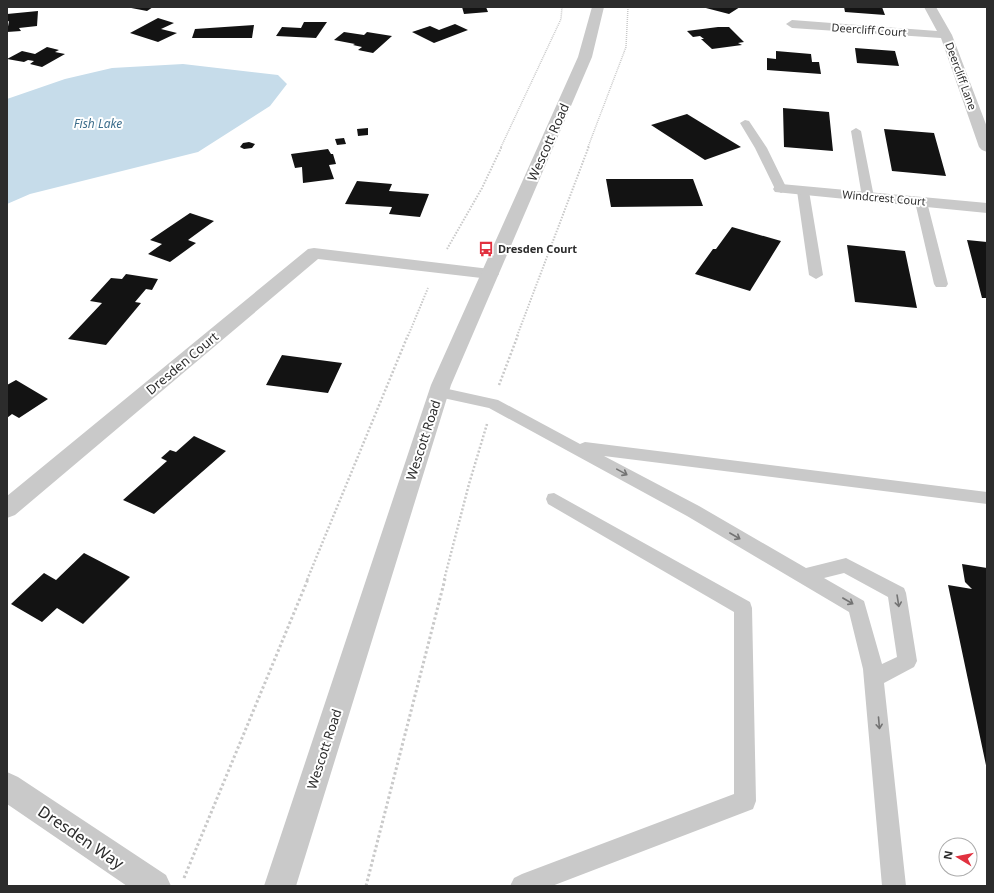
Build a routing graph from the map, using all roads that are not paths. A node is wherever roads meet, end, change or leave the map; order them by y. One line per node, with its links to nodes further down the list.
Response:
1 (598, 7): 13 (street, Wescott Road)
2 (930, 7): 4 (street, Deercliff Lane)
3 (792, 24): 4 (street, Deercliff Court)
4 (946, 36): 7 (street, Deercliff Lane)
5 (745, 123): 8 (lane)
6 (856, 131): 10 (lane)
7 (987, 147)
8 (781, 189): 9 (street, Windcrest Court)
9 (803, 191): 10 (street, Windcrest Court); 14 (lane)
10 (868, 197): 11 (street, Windcrest Court)
11 (921, 202): 12 (street, Windcrest Court); 15 (lane)
12 (987, 208)
13 (490, 274): 16 (street, Wescott Road); 20 (street, Dresden Court)
14 (816, 275)
15 (941, 284)
16 (439, 392): 17 (lane); 25 (street, Wescott Road)
17 (575, 447): 18 (lane); 21 (lane, one-way to 21)
18 (987, 498)
19 (554, 499): 26 (lane)
20 (7, 509)
21 (804, 576): 22 (lane, one-way to 22); 22 (lane, one-way to 22)
22 (874, 678): 27 (lane, one-way to 27)
23 (7, 787): 24 (street, Dresden Way)
24 (155, 886)
25 (280, 886)
26 (522, 886)
27 (894, 886)

